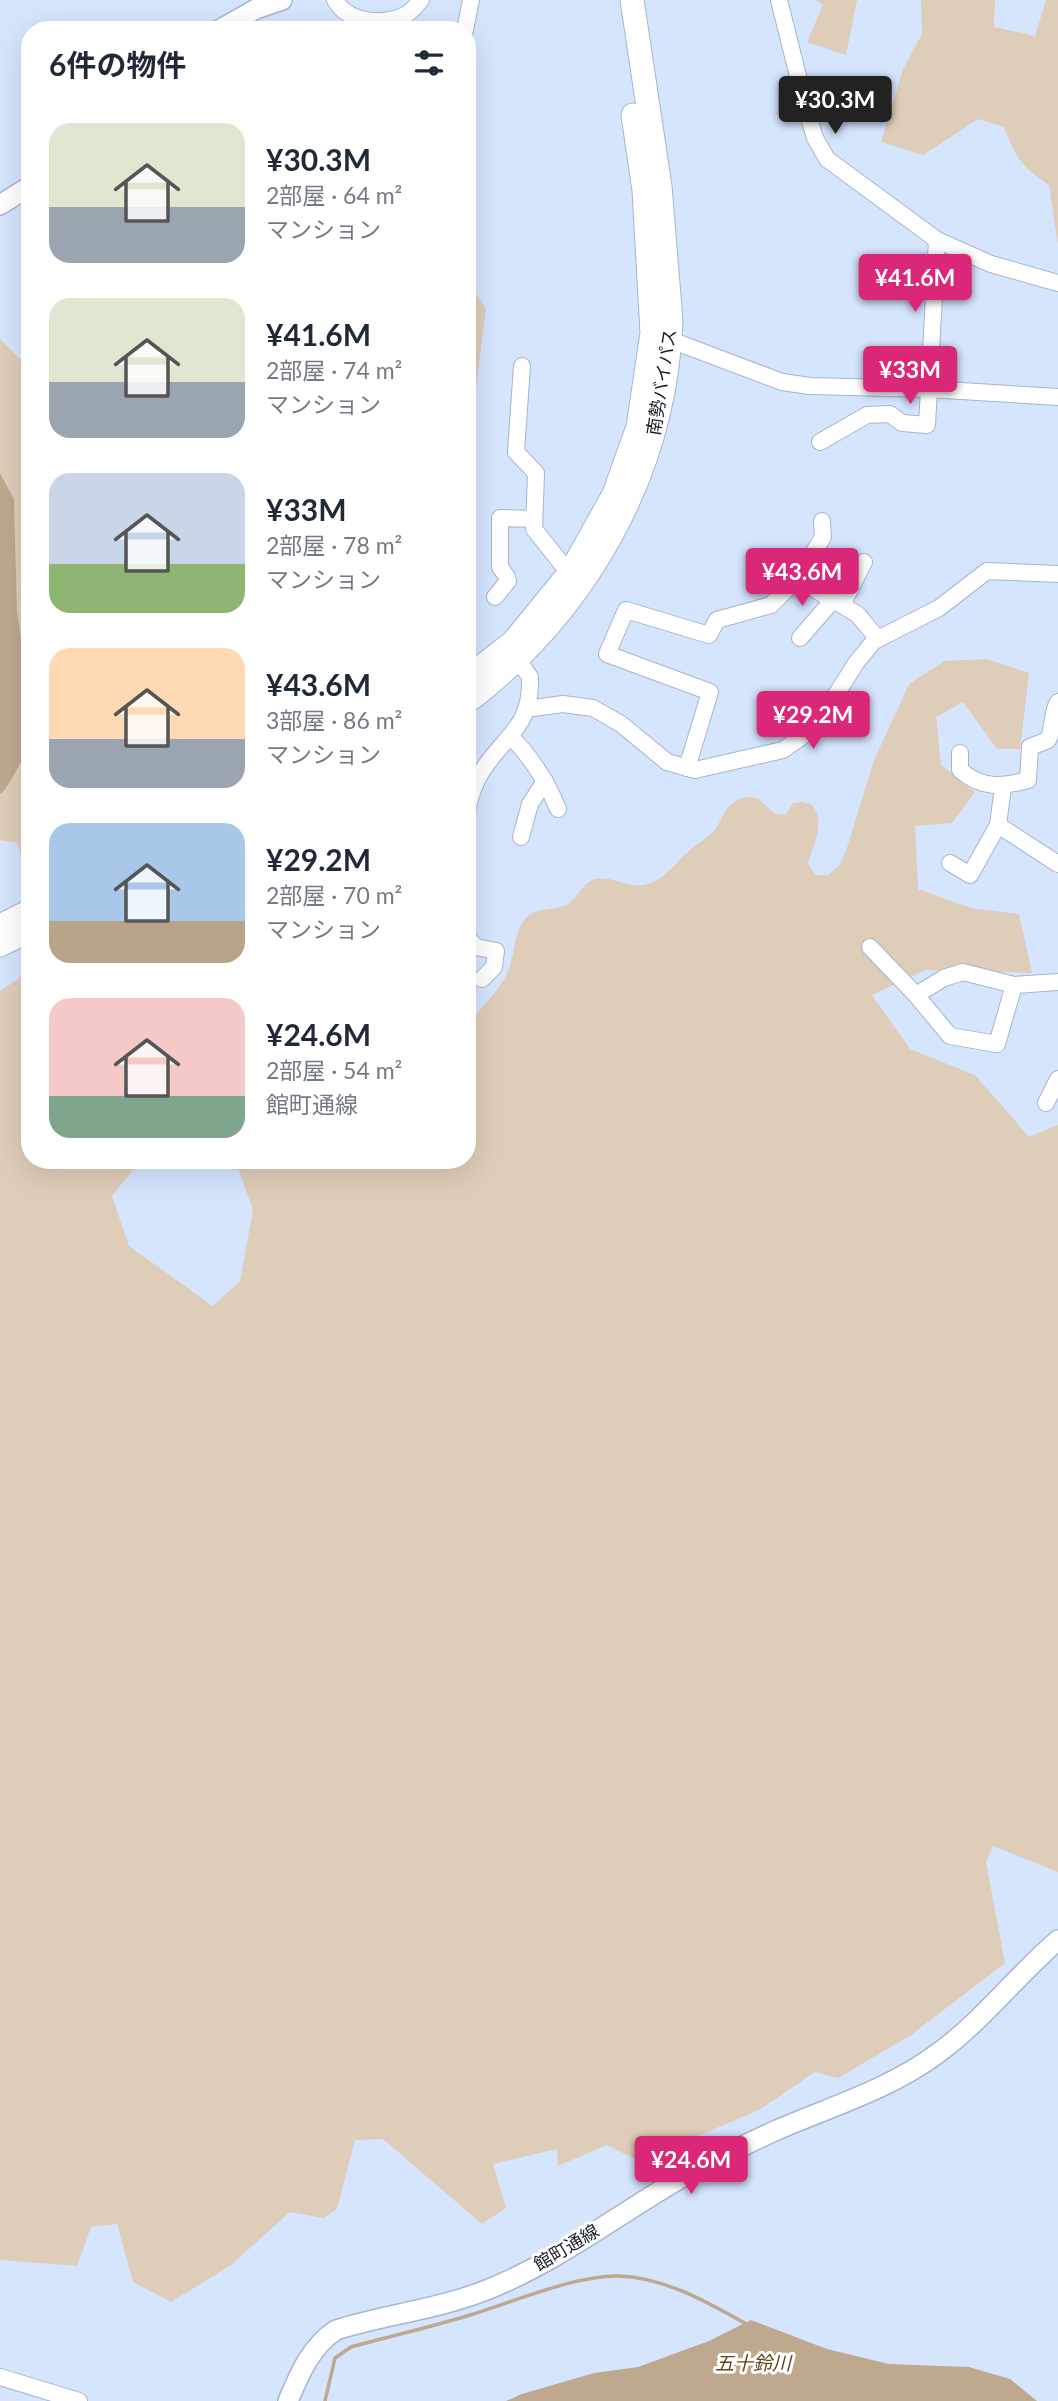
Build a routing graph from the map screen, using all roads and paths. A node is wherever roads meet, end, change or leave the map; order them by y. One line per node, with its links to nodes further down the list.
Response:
1 (282, 0): 8 (main road)
2 (335, 0): 3 (street)
3 (421, 0)
4 (471, 0): 9 (street)
5 (616, 0): 14 (highway, 南勢バイパス)
6 (632, 0): 14 (highway, 南勢バイパス)
7 (779, 0): 12 (street)
8 (235, 21)
9 (467, 21)
10 (21, 192): 11 (main road)
11 (0, 205)
12 (937, 240): 13 (street); 16 (street)
13 (1058, 283)
14 (661, 336): 16 (street); 22 (highway, 南勢バイパス); 29 (highway, 南勢バイパス)
15 (522, 366): 19 (street)
16 (929, 389): 17 (street); 18 (street)
17 (1058, 397)
18 (820, 442)
19 (534, 519): 22 (street); 25 (street)
20 (822, 521): 24 (street)
21 (864, 562): 26 (street)
22 (569, 573): 30 (highway, 南勢バイパス)
23 (1058, 574): 28 (street)
24 (797, 579): 26 (street); 36 (street)
25 (495, 597)
26 (838, 603): 27 (street); 28 (street)
27 (800, 638)
28 (878, 639): 36 (street)
29 (518, 660): 31 (highway, 南勢バイパス); 33 (street)
30 (476, 671)
31 (476, 695)
32 (1058, 702): 39 (street)
33 (526, 709): 34 (street); 36 (street)
34 (511, 737): 37 (street); 38 (street)
35 (960, 753): 39 (street)
36 (687, 768)
37 (545, 781): 40 (street); 42 (street)
38 (476, 785)
39 (1003, 787): 41 (street)
40 (558, 809)
41 (998, 825): 43 (street); 44 (street)
42 (521, 836)
43 (950, 863)
44 (1058, 864)
45 (21, 916): 46 (highway)
46 (0, 926)
47 (21, 934): 48 (highway)
48 (0, 945)
49 (476, 947): 51 (street)
50 (870, 947): 54 (street)
51 (482, 979)
52 (1058, 982): 53 (street)
53 (1014, 985): 54 (street); 54 (street)
54 (916, 995)
55 (1058, 1079): 56 (street)
56 (1046, 1103)
57 (1058, 1940): 62 (main road, 館町通線)
58 (0, 2378): 59 (street)
59 (53, 2397): 60 (street); 61 (street)
60 (68, 2401)
61 (79, 2401)
62 (288, 2401)

